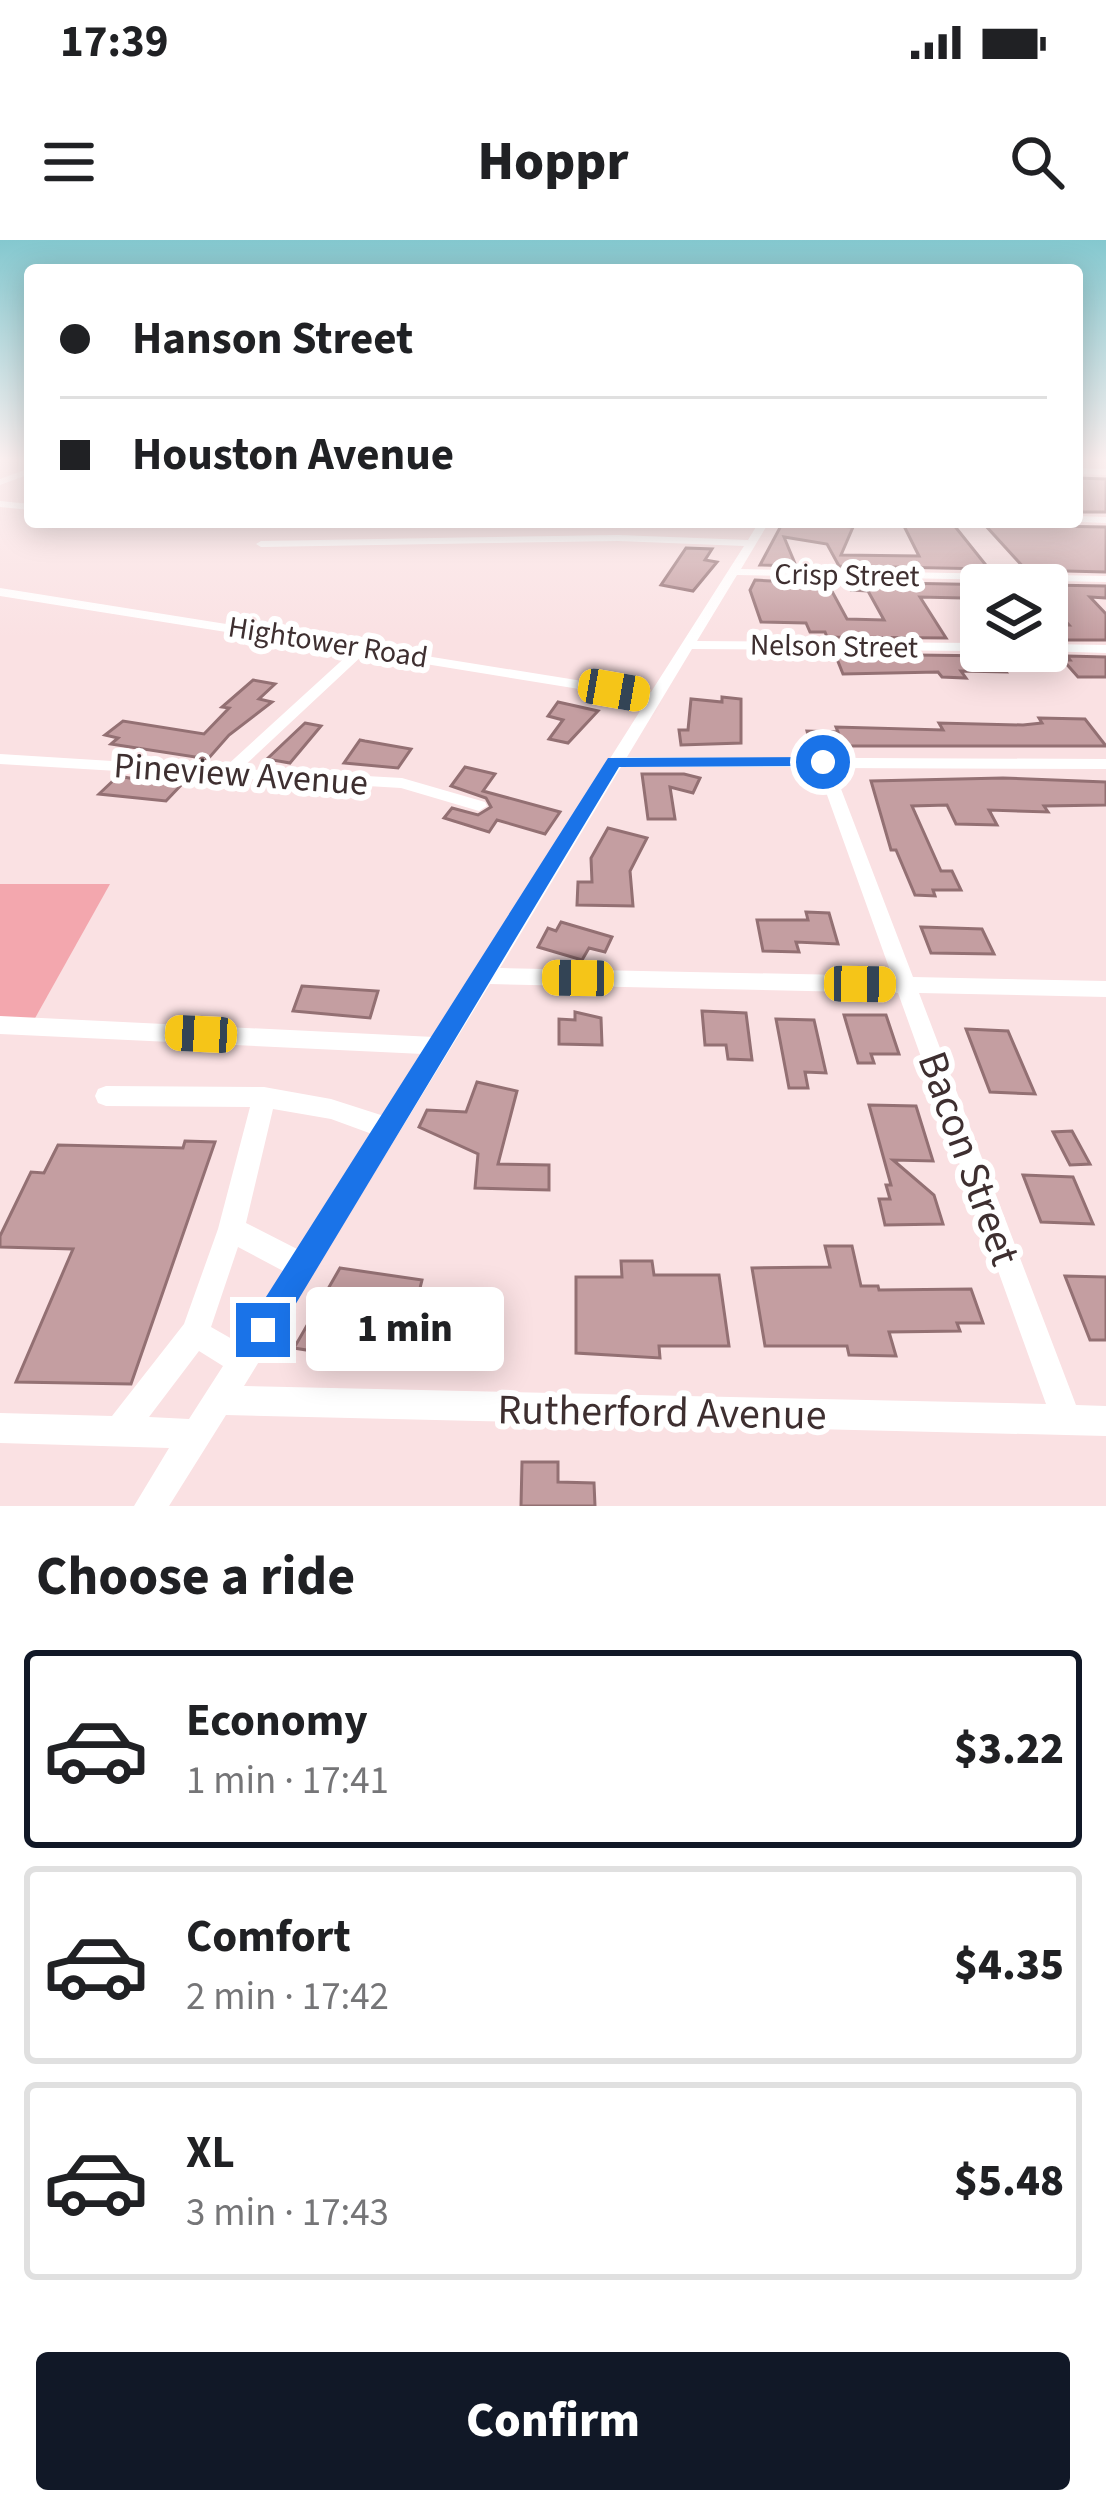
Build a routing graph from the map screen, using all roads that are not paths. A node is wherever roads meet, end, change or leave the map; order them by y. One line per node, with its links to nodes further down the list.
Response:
1 (339, 528): 3 (street)
2 (760, 528): 4 (street)
3 (333, 542): 4 (street); 5 (street)
4 (750, 543): 6 (street)
5 (262, 544)
6 (732, 572): 7 (street, Crisp Street); 9 (street)
7 (1106, 579)
8 (0, 592): 10 (street, Hightower Road)
9 (687, 644): 11 (street, Nelson Street); 14 (street)
10 (364, 646): 14 (street, Hightower Road); 19 (street)
11 (960, 647)
12 (1068, 648): 13 (street)
13 (1106, 649)
14 (655, 697): 16 (street)
15 (0, 759): 19 (street, Pineview Avenue)
16 (614, 762): 17 (street); 21 (street)
17 (823, 762): 18 (street); 22 (street, Bacon Street)
18 (1106, 764)
19 (229, 771): 20 (street, Pineview Avenue)
20 (478, 806)
21 (484, 976): 22 (street); 25 (street)
22 (907, 985): 23 (street); 34 (street, Bacon Street)
23 (1106, 989)
24 (5, 1025): 25 (street)
25 (440, 1046): 28 (street)
26 (106, 1096): 27 (street)
27 (264, 1097): 28 (street); 29 (street)
28 (389, 1129): 30 (street)
29 (231, 1228): 30 (street); 31 (street)
30 (304, 1267): 32 (street)
31 (195, 1333): 32 (street); 37 (street)
32 (242, 1360): 33 (street)
33 (218, 1400): 34 (street, Rutherford Avenue); 38 (street)
34 (1066, 1420): 35 (street, Rutherford Avenue)
35 (1106, 1421)
36 (0, 1428): 37 (street)
37 (119, 1432): 38 (street)
38 (196, 1434): 39 (street)
39 (150, 1506)

